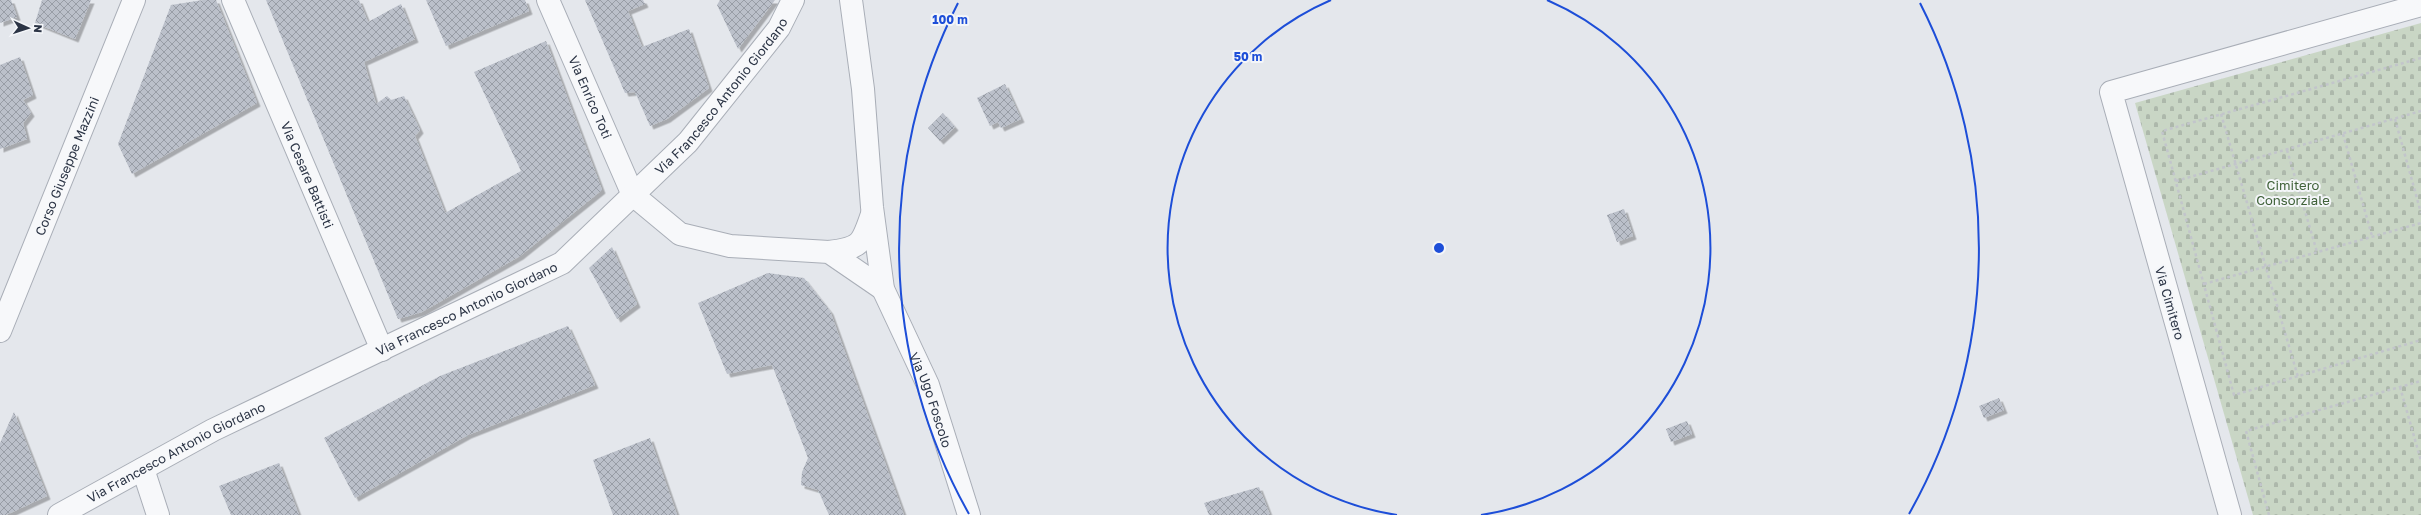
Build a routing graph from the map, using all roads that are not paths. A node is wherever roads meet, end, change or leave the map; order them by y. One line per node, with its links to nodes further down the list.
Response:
1 (134, 0): 11 (street, Corso Giuseppe Mazzini)
2 (233, 0): 12 (street, Via Cesare Battisti)
3 (548, 0): 7 (street, Via Enrico Toti)
4 (793, 0): 7 (street, Via Francesco Antonio Giordano)
5 (851, 0): 8 (street)
6 (2421, 5): 17 (street, Via Cimitero)
7 (633, 195): 9 (street); 12 (street, Via Francesco Antonio Giordano)
8 (873, 214): 9 (street); 10 (street)
9 (829, 252): 10 (street)
10 (882, 289): 16 (street, Via Ugo Foscolo)
11 (0, 332)
12 (382, 350): 13 (street, Via Francesco Antonio Giordano)
13 (143, 469): 14 (street, Via Francesco Antonio Giordano); 15 (street)
14 (59, 515)
15 (158, 515)
16 (969, 515)
17 (2230, 515)

